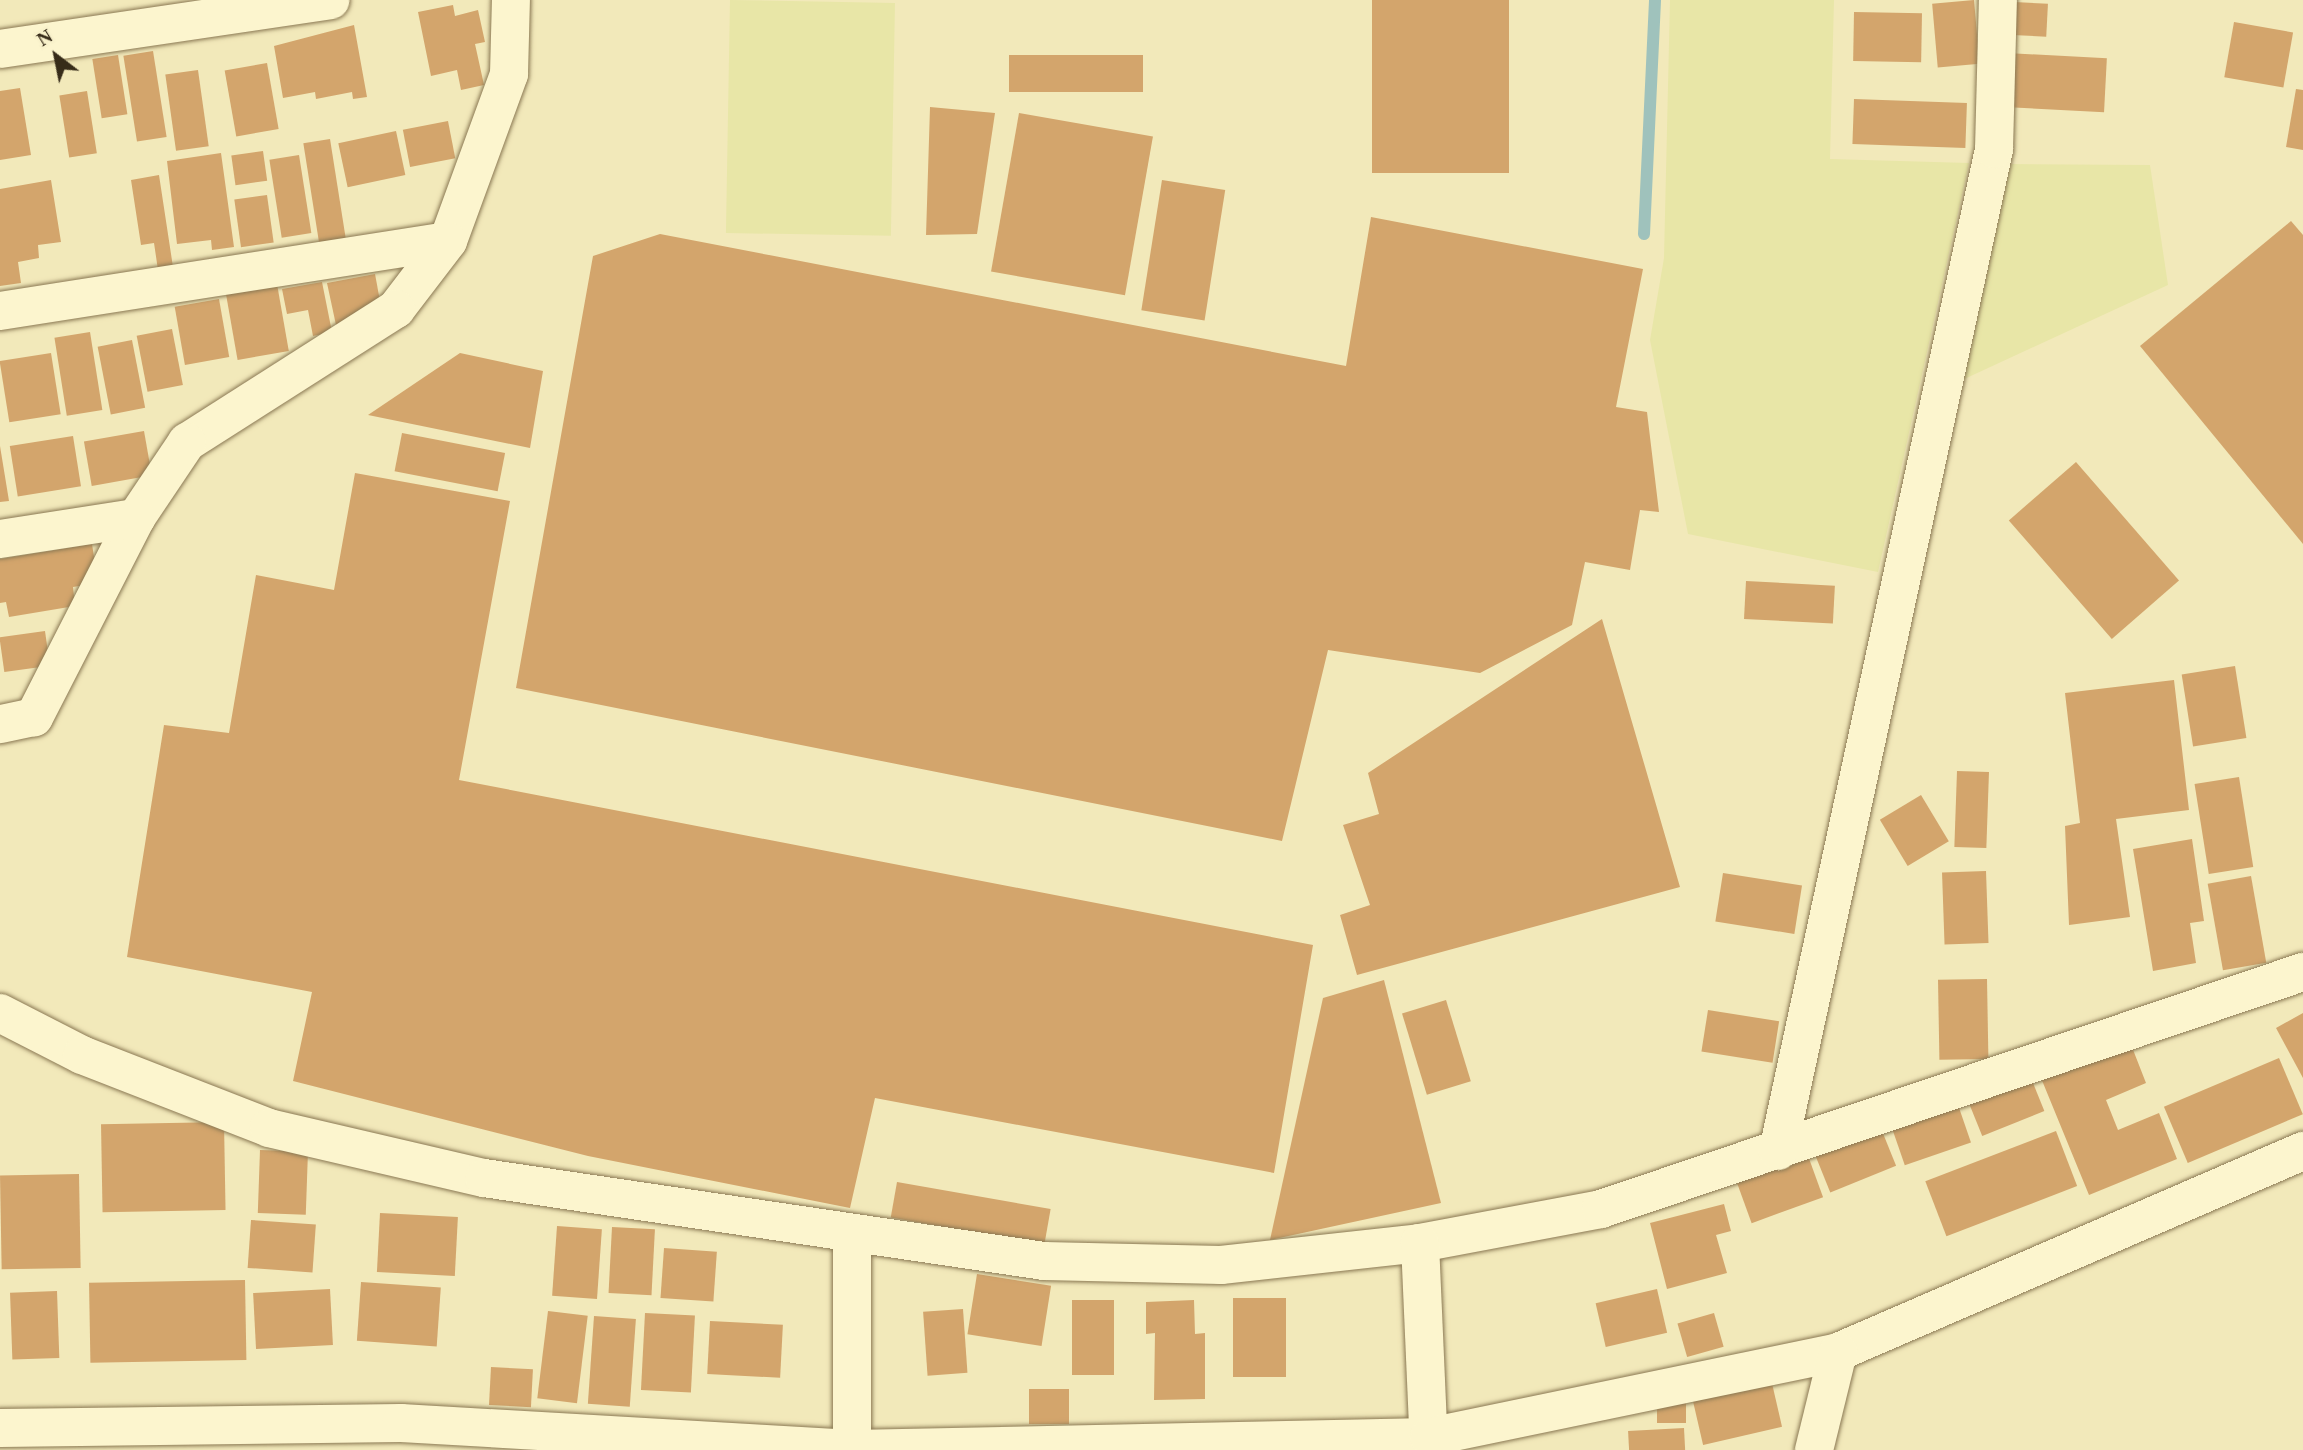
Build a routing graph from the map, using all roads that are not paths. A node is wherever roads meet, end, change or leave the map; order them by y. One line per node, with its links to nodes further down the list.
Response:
1 (330, 0): 4 (street)
2 (511, 0): 6 (street)
3 (1998, 0): 13 (street)
4 (191, 11): 5 (street)
5 (0, 49)
6 (448, 241): 7 (street); 8 (street)
7 (0, 311)
8 (136, 518): 9 (street); 10 (street)
9 (0, 540)
10 (0, 723)
11 (2303, 972): 13 (street)
12 (0, 1013): 15 (street)
13 (1778, 1151): 16 (street)
14 (2303, 1151): 17 (street)
15 (852, 1236): 16 (street); 20 (street)
16 (1420, 1243): 19 (street)
17 (1838, 1352): 19 (street); 21 (street)
18 (0, 1428): 20 (street)
19 (1429, 1444): 20 (street)
20 (852, 1450)
21 (1814, 1450)

